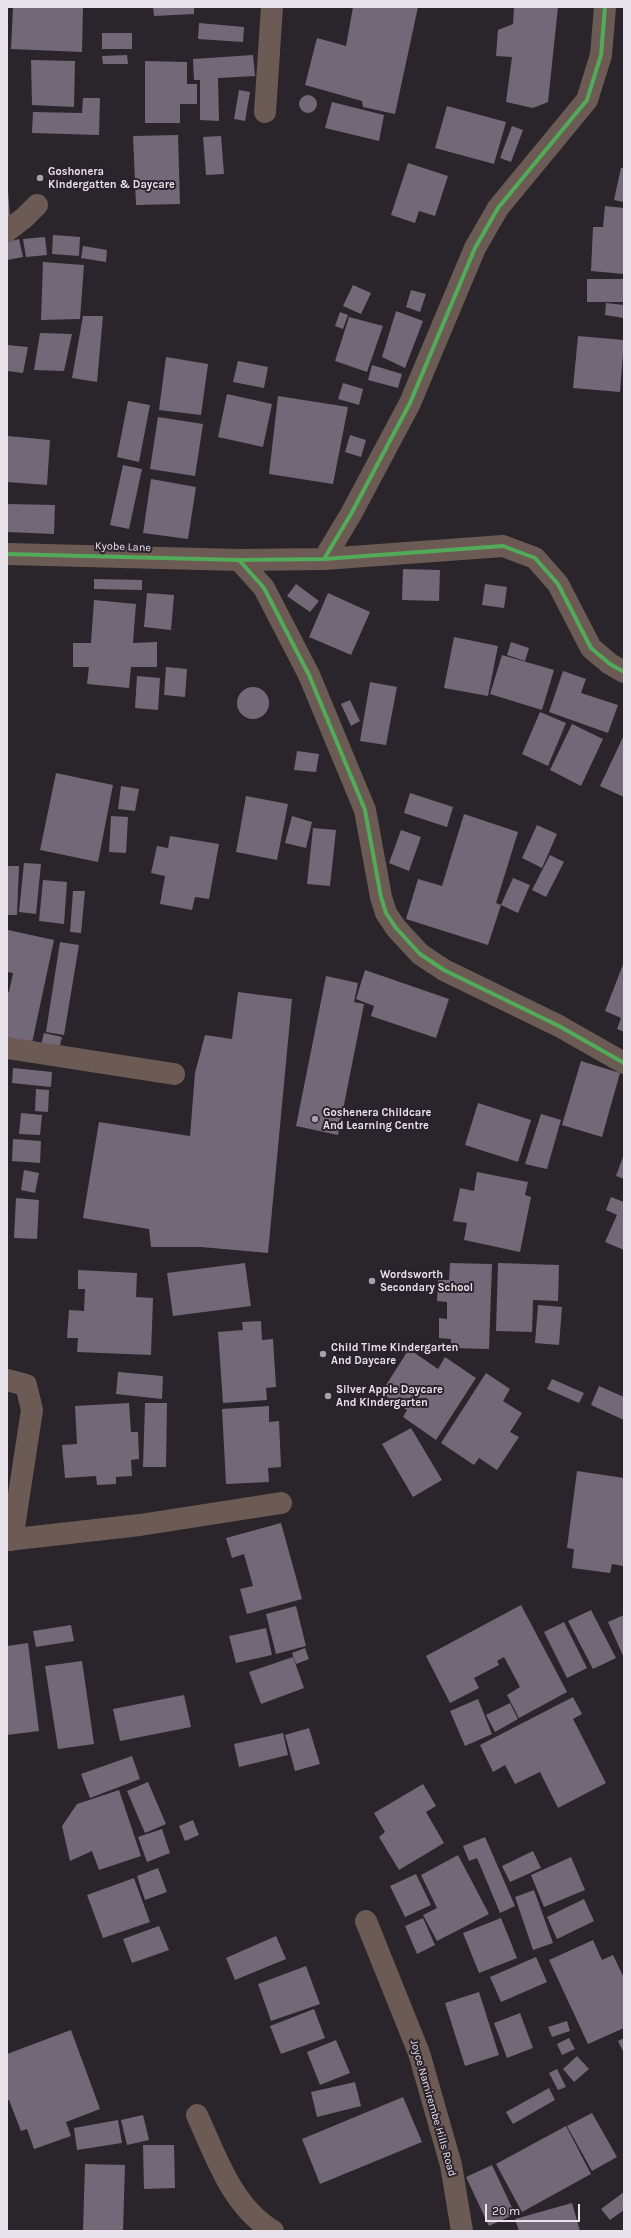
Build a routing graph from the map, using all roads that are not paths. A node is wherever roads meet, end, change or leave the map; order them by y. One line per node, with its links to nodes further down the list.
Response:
1 (272, 7): 3 (street)
2 (605, 7): 7 (street)
3 (265, 112)
4 (37, 205): 5 (street)
5 (7, 231)
6 (7, 554): 8 (street, Kyobe Lane)
7 (324, 559): 8 (street, Kyobe Lane); 9 (street, Kyobe Lane)
8 (239, 560): 11 (street)
9 (624, 672)
10 (7, 1048): 12 (street)
11 (624, 1063)
12 (174, 1074)
13 (7, 1380): 15 (street)
14 (281, 1504): 15 (street)
15 (10, 1540)
16 (366, 1921): 19 (street, Joyce Namirembe Hills Road)
17 (197, 2115): 18 (street)
18 (273, 2231)
19 (462, 2231)

